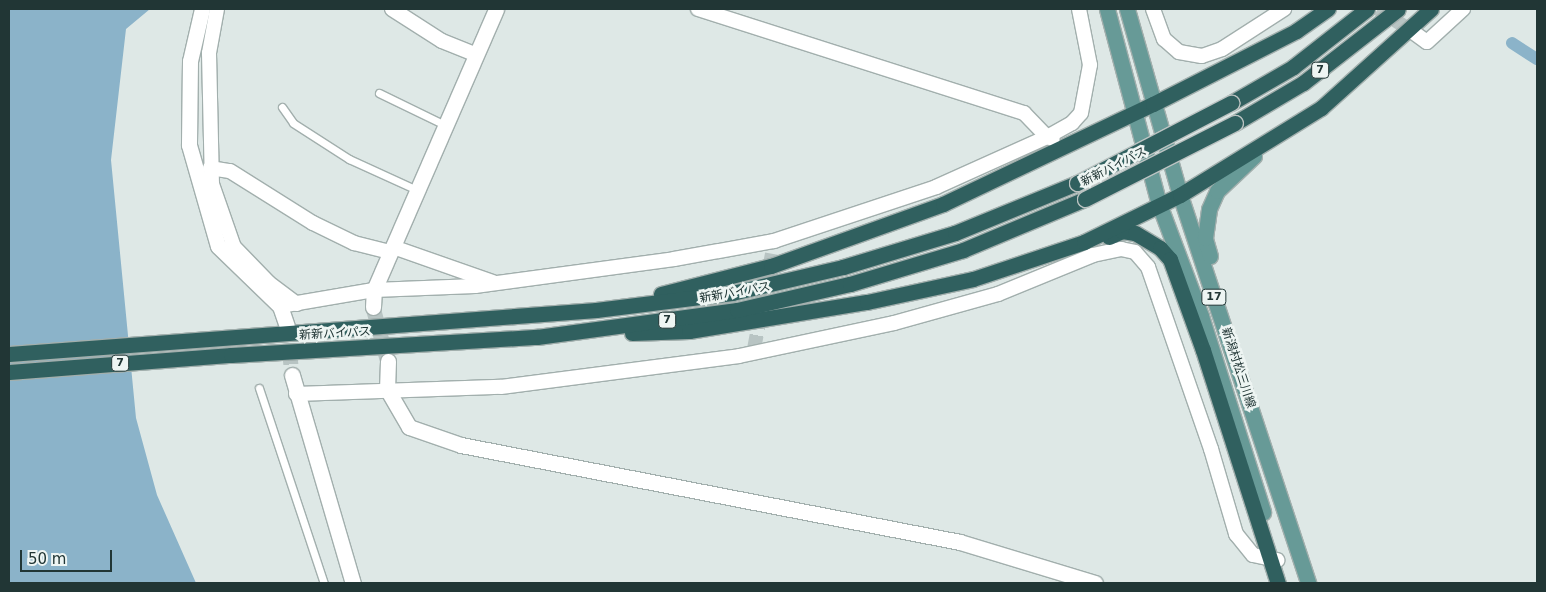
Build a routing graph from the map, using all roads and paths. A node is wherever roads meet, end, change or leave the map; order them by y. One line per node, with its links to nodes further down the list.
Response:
1 (202, 9): 38 (street)
2 (217, 9): 28 (street)
3 (392, 9): 17 (street)
4 (496, 9): 17 (street)
5 (698, 9): 26 (street)
6 (1079, 9): 26 (street)
7 (1107, 9): 23 (main road, 新潟村松三川線 / 17)
8 (1127, 9): 21 (main road, 新潟村松三川線 / 17)
9 (1153, 9): 18 (street)
10 (1284, 9): 18 (street)
11 (1328, 9): 19 (highway)
12 (1367, 9): 40 (highway, 新新バイパス / 7, bridge)
13 (1398, 9): 42 (highway, 新新バイパス / 7, bridge)
14 (1431, 9): 24 (highway)
15 (1463, 9): 16 (street)
16 (1413, 32)
17 (476, 55): 25 (street)
18 (1202, 56): 19 (street)
19 (1203, 76): 21 (highway)
20 (380, 93): 25 (lane)
21 (1154, 104): 23 (highway); 30 (main road, 新潟村松三川線 / 17)
22 (282, 107): 29 (lane)
23 (1134, 113): 27 (highway); 31 (main road, 新潟村松三川線 / 17)
24 (1299, 122): 30 (highway); 43 (main road)
25 (446, 126): 29 (street)
26 (1047, 137): 27 (street); 35 (street)
27 (1070, 145): 40 (highway)
28 (210, 168): 32 (street); 37 (street)
29 (418, 190): 32 (street)
30 (1180, 195): 31 (highway); 43 (main road, 新潟村松三川線 / 17)
31 (1159, 204): 34 (highway); 53 (main road, 新潟村松三川線 / 17)
32 (392, 250): 35 (street); 36 (street)
33 (1089, 251): 34 (highway); 46 (street); 53 (street); 53 (highway)
34 (1052, 253): 42 (highway)
35 (496, 283): 36 (street)
36 (374, 290): 37 (street); 39 (street)
37 (297, 304): 38 (street)
38 (280, 306): 41 (street)
39 (373, 307)
40 (596, 310): 45 (highway, 新新バイパス / 7)
41 (287, 326)
42 (537, 337): 48 (highway, 新新バイパス / 7)
43 (1231, 348): 59 (main road, 新潟村松三川線 / 17)
44 (754, 349): 46 (street)
45 (9, 354)
46 (739, 356): 51 (street)
47 (388, 361): 51 (street)
48 (9, 372)
49 (292, 375): 52 (street)
50 (259, 388): 54 (lane)
51 (387, 389): 52 (street); 56 (street)
52 (296, 394): 55 (street)
53 (1273, 559): 57 (highway); 58 (main road, 新潟村松三川線 / 17)
54 (324, 583)
55 (353, 583)
56 (1095, 583)
57 (1278, 583)
58 (1284, 583)
59 (1308, 583)

